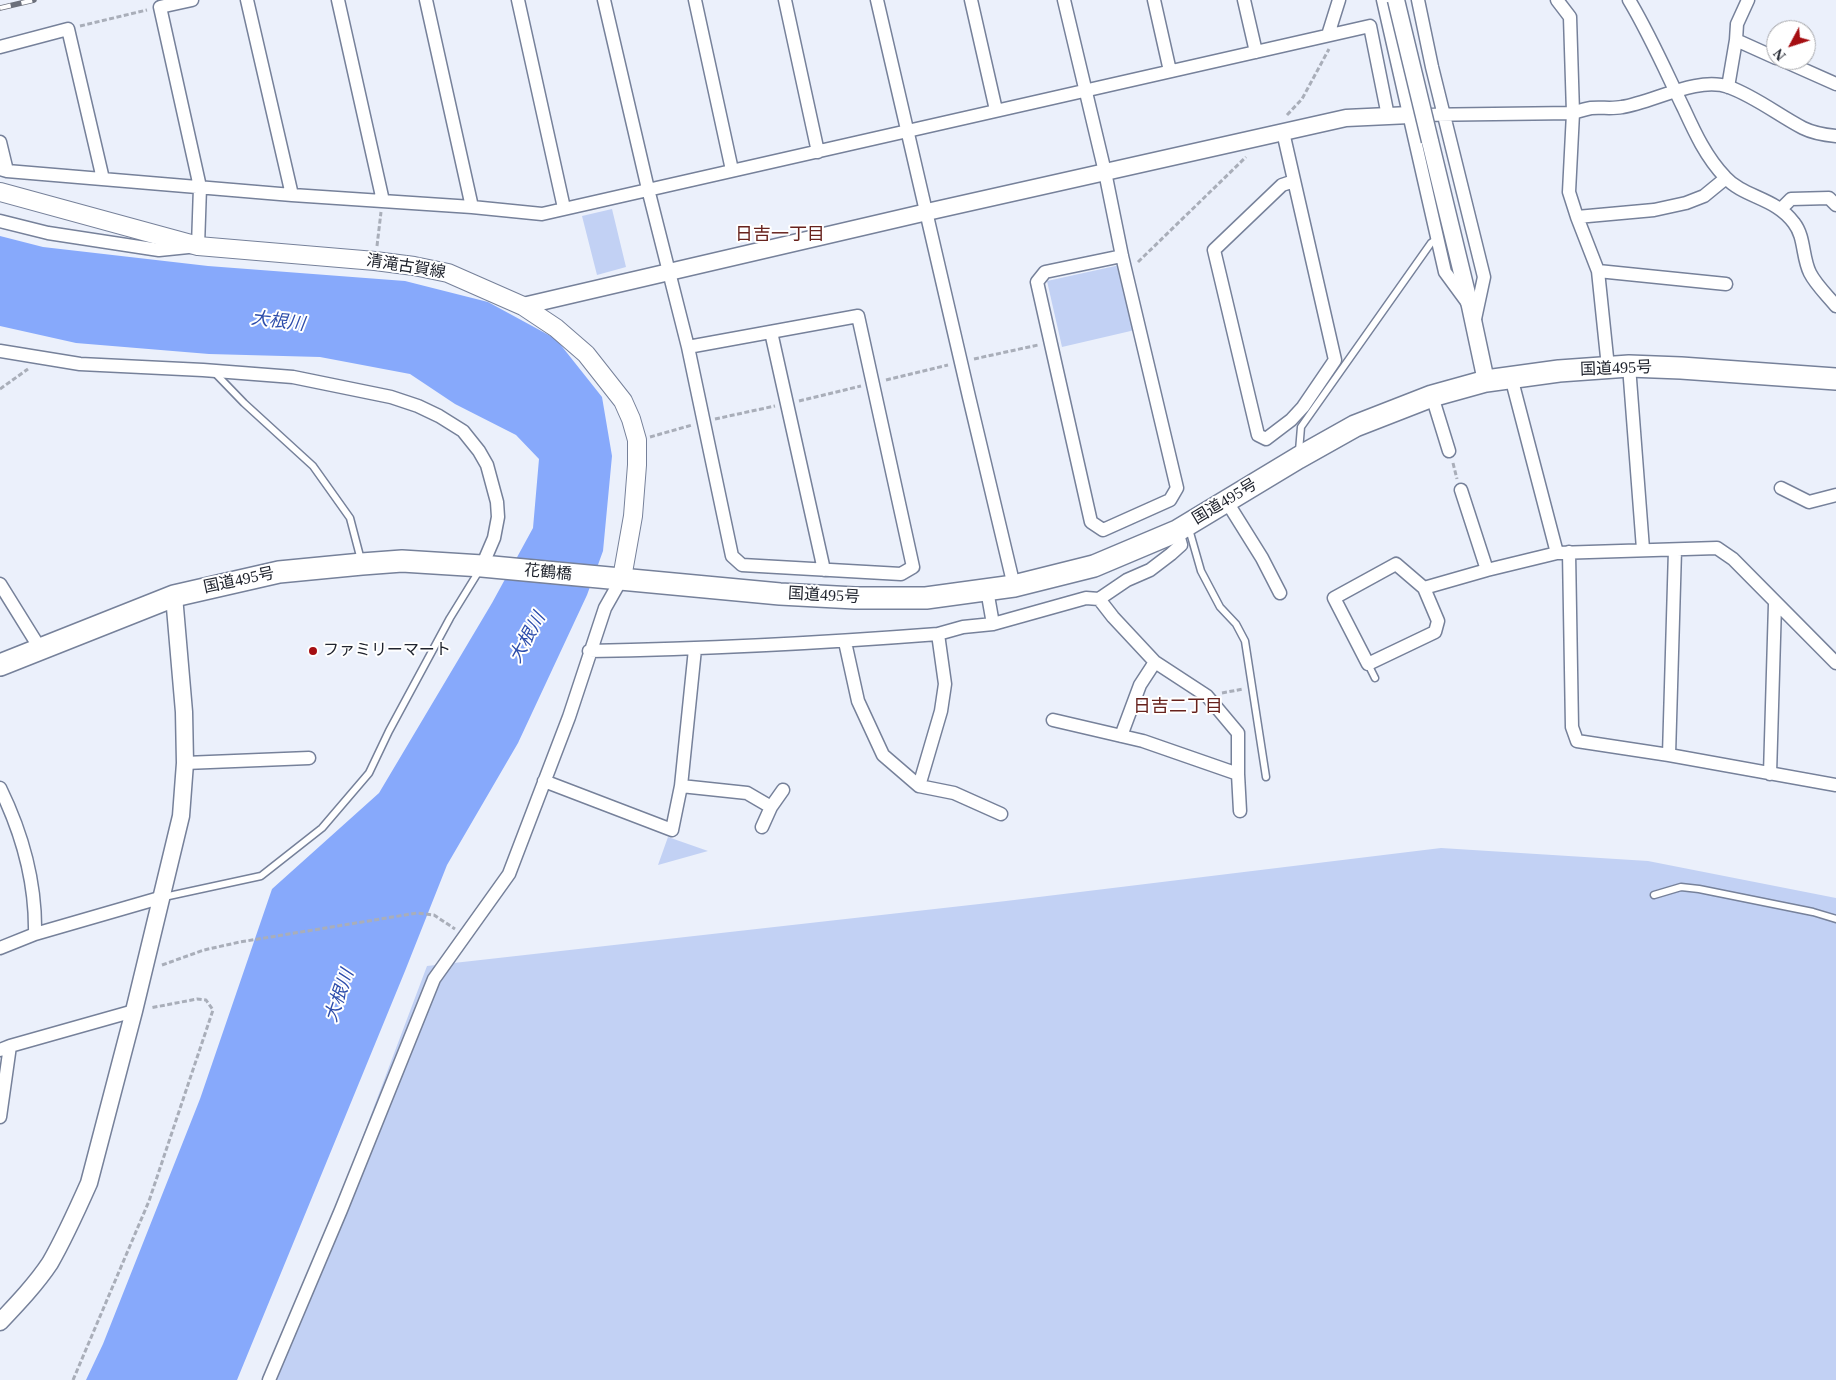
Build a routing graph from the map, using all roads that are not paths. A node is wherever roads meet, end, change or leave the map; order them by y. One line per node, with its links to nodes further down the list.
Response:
1 (192, 0): 48 (street)
2 (247, 0): 51 (street)
3 (338, 0): 52 (street)
4 (426, 0): 54 (street)
5 (518, 0): 55 (street)
6 (604, 0): 49 (street)
7 (695, 0): 43 (street)
8 (785, 0): 41 (street)
9 (878, 0): 37 (street)
10 (971, 0): 32 (street)
11 (1064, 0): 30 (street)
12 (1154, 0): 27 (street)
13 (1244, 0): 24 (street)
14 (1339, 0): 21 (street)
15 (1383, 0): 34 (street)
16 (1396, 0): 68 (street, bridge)
17 (1418, 0): 35 (street)
18 (1557, 0): 33 (street)
19 (1629, 0): 31 (street)
20 (1748, 0): 22 (street)
21 (1328, 34): 24 (street); 36 (street)
22 (1736, 40): 25 (street); 29 (street)
23 (0, 47): 46 (street)
24 (1256, 52): 27 (street)
25 (1766, 54)
26 (1804, 70): 28 (street)
27 (1170, 71): 30 (street)
28 (1836, 84)
29 (1728, 87): 31 (street); 39 (street)
30 (1085, 92): 32 (street); 44 (street)
31 (1676, 92): 33 (street); 45 (street)
32 (996, 110): 37 (street)
33 (1572, 113): 35 (street); 58 (street)
34 (1410, 115): 35 (street); 36 (street); 60 (street)
35 (1444, 115): 69 (street)
36 (1388, 116): 38 (street)
37 (908, 130): 41 (street); 57 (street)
38 (1276, 133): 44 (street); 47 (street)
39 (1836, 136)
40 (0, 142): 42 (street)
41 (818, 152): 43 (street)
42 (3, 170): 46 (street)
43 (732, 170): 49 (street)
44 (1105, 172): 57 (street); 62 (street)
45 (1726, 178): 56 (street); 58 (street)
46 (103, 179): 48 (street)
47 (1294, 181): 47 (street)
48 (200, 187): 51 (street); 61 (street)
49 (648, 189): 55 (street); 64 (street)
50 (0, 192): 61 (main road, 清滝古賀線)
51 (292, 195): 52 (street)
52 (383, 201): 54 (street)
53 (1836, 205): 56 (street)
54 (472, 207): 55 (street)
55 (564, 208)
56 (1781, 209): 66 (street)
57 (927, 212): 64 (street); 96 (street)
58 (1576, 217): 63 (street)
59 (0, 221): 61 (street)
60 (1438, 239): 68 (street); 81 (lane)
61 (198, 246): 67 (main road, 清滝古賀線)
62 (1122, 256): 62 (street)
63 (1598, 271): 65 (street); 74 (street)
64 (669, 272): 67 (street); 71 (street)
65 (1726, 284)
66 (1834, 299)
67 (523, 306): 94 (main road, 清滝古賀線)
68 (1470, 306): 69 (street)
69 (1474, 324): 78 (street)
70 (771, 332): 71 (street); 92 (street); 92 (street)
71 (688, 347): 92 (street)
72 (0, 352): 75 (street)
73 (1629, 366): 74 (highway, 国道495号); 77 (highway, 国道495号); 87 (street)
74 (1608, 367): 76 (highway, 国道495号)
75 (213, 371): 90 (lane); 91 (street)
76 (1511, 377): 78 (highway, 国道495号); 89 (street)
77 (1836, 379)
78 (1486, 380): 79 (highway, 国道495号)
79 (1432, 396): 80 (street); 81 (highway, 国道495号)
80 (1449, 450)
81 (1298, 458): 85 (highway, 国道495号)
82 (1781, 488): 84 (street)
83 (1461, 490): 93 (street)
84 (1836, 495)
85 (1227, 502): 86 (highway, 国道495号); 99 (street)
86 (1182, 528): 96 (highway, 国道495号); 101 (street); 121 (lane)
87 (1643, 549): 88 (street); 89 (street)
88 (1675, 550): 102 (street); 116 (street)
89 (1563, 553): 93 (street); 116 (street)
90 (362, 564): 91 (highway, 国道495号); 100 (highway, 国道495号)
91 (487, 567): 94 (highway, 花鶴橋); 133 (lane)
92 (824, 570)
93 (1487, 570): 97 (street)
94 (613, 578): 98 (highway, 国道495号); 108 (street)
95 (0, 584): 107 (street)
96 (1014, 586): 98 (highway, 国道495号)
97 (1424, 588): 111 (street); 111 (street)
98 (987, 590): 103 (street)
99 (1280, 593)
100 (174, 596): 107 (highway, 国道495号); 118 (street)
101 (1099, 599): 103 (street); 109 (street)
102 (1776, 604): 110 (street); 120 (street)
103 (993, 624): 104 (street)
104 (938, 634): 105 (street); 125 (street)
105 (845, 642): 106 (street); 125 (street)
106 (695, 649): 108 (street); 124 (street)
107 (41, 650): 112 (highway, 国道495号)
108 (589, 651): 122 (street)
109 (1155, 662): 115 (street); 119 (street)
110 (1836, 663)
111 (1368, 664): 113 (lane)
112 (0, 665)
113 (1375, 678)
114 (1053, 720): 115 (street)
115 (1121, 736): 119 (street)
116 (1669, 755): 120 (street)
117 (309, 758): 118 (street)
118 (185, 763): 133 (street)
119 (1238, 774): 129 (street)
120 (1770, 774): 123 (street)
121 (1266, 777)
122 (544, 781): 124 (street); 141 (street)
123 (1836, 785)
124 (681, 786): 128 (street)
125 (919, 786): 130 (street)
126 (0, 788): 135 (street)
127 (783, 790): 128 (street)
128 (772, 807): 131 (street)
129 (1240, 811)
130 (1002, 814)
131 (762, 827)
132 (1654, 894): 134 (lane)
133 (163, 898): 135 (street); 137 (street)
134 (1836, 919)
135 (36, 934): 136 (street)
136 (0, 948)
137 (134, 1011): 138 (street); 140 (street)
138 (5, 1048): 139 (street)
139 (0, 1117)
140 (0, 1322)
141 (269, 1380)

